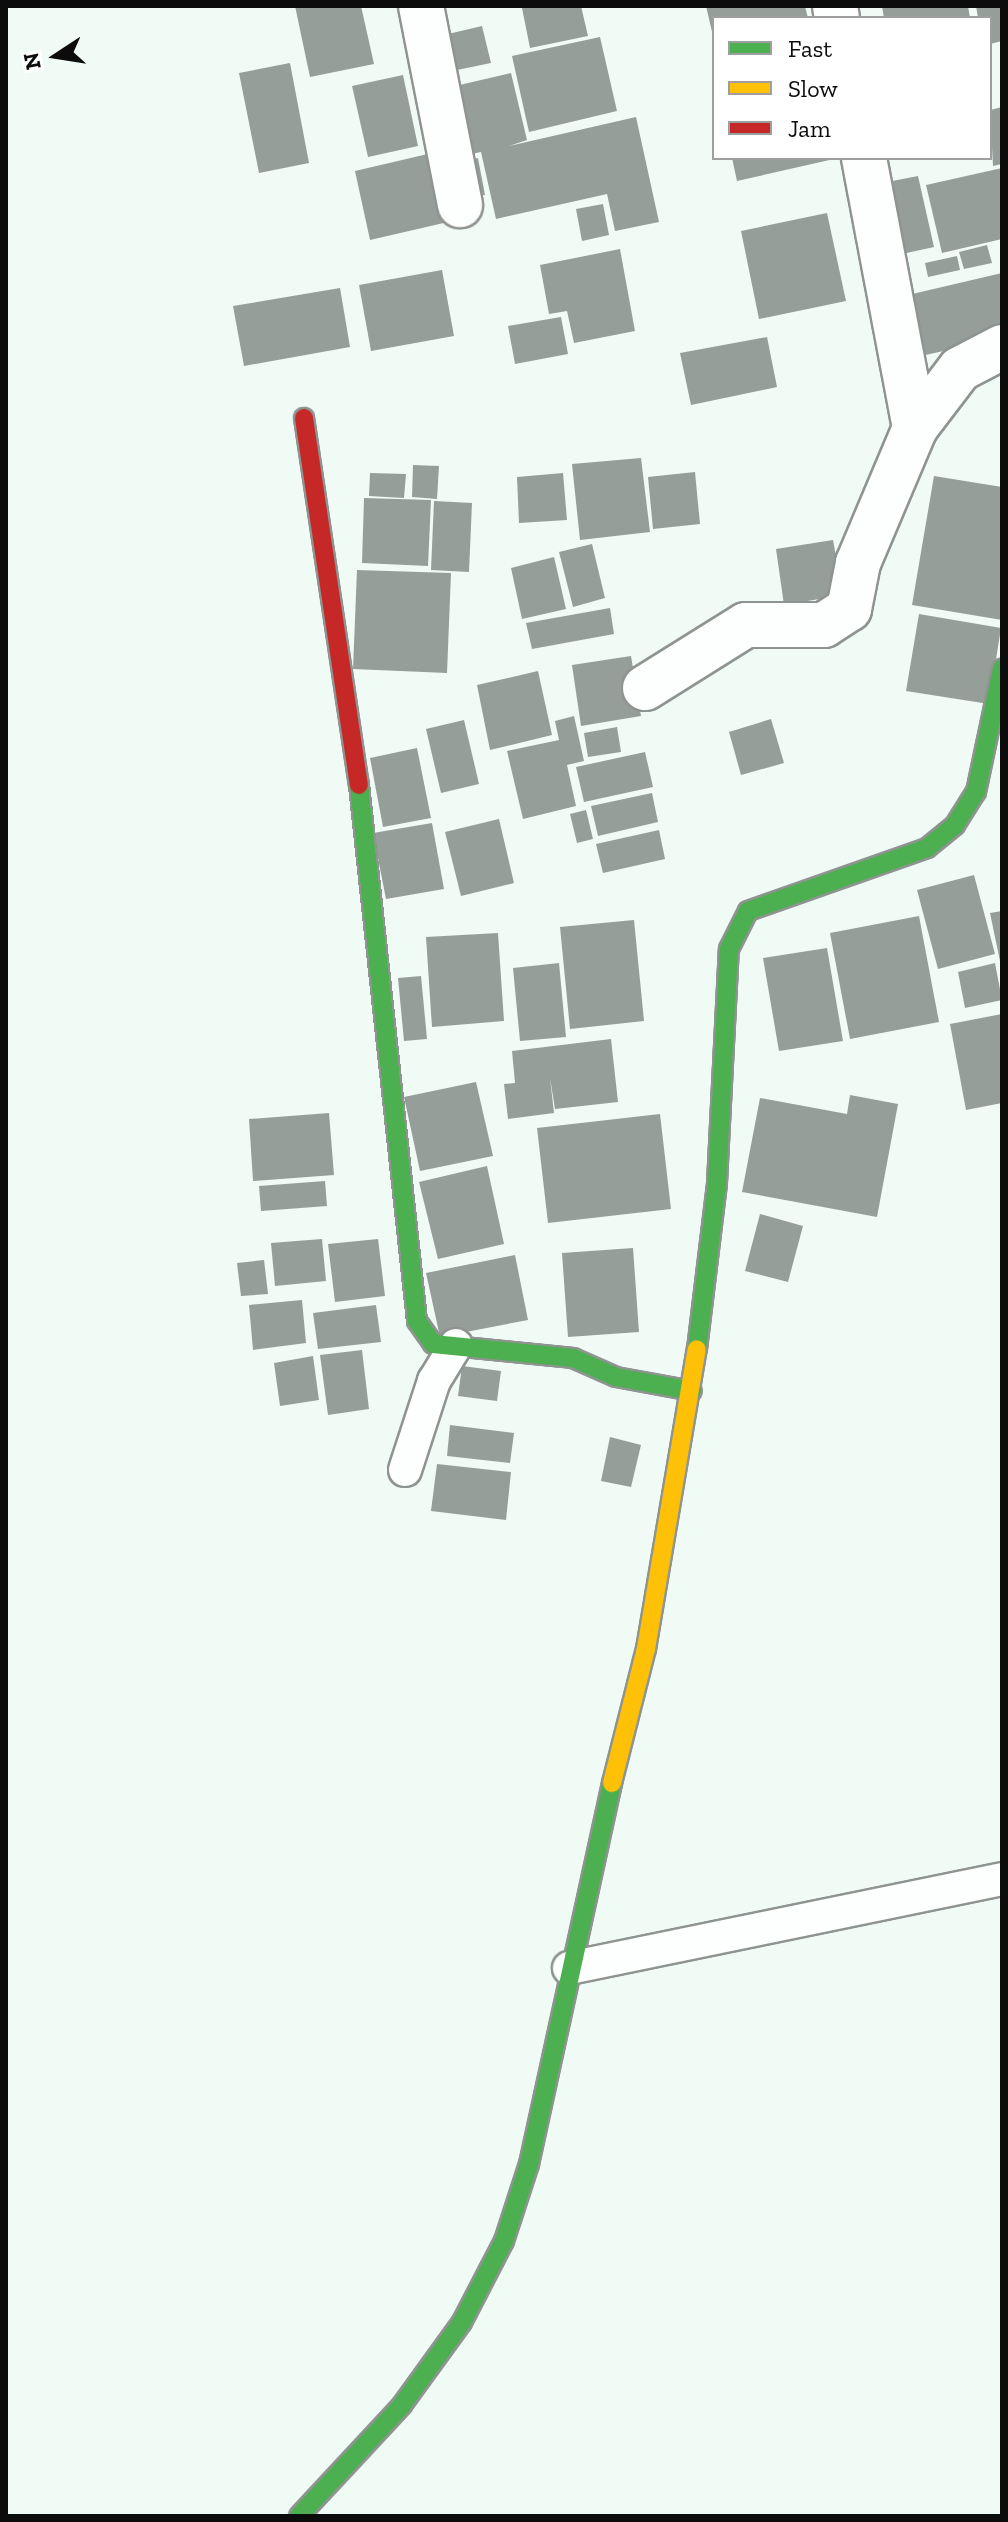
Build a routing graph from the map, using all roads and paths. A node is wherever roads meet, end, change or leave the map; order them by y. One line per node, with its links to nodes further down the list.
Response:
1 (421, 6): 3 (street)
2 (864, 160): 6 (street)
3 (460, 205)
4 (1002, 347): 6 (street)
5 (304, 418): 9 (street)
6 (915, 428): 8 (street)
7 (1002, 669): 10 (street)
8 (645, 688)
9 (456, 1345): 10 (street); 11 (lane)
10 (692, 1391): 13 (street)
11 (405, 1470)
12 (1002, 1879): 13 (lane)
13 (569, 1968): 14 (street)
14 (299, 2516)

